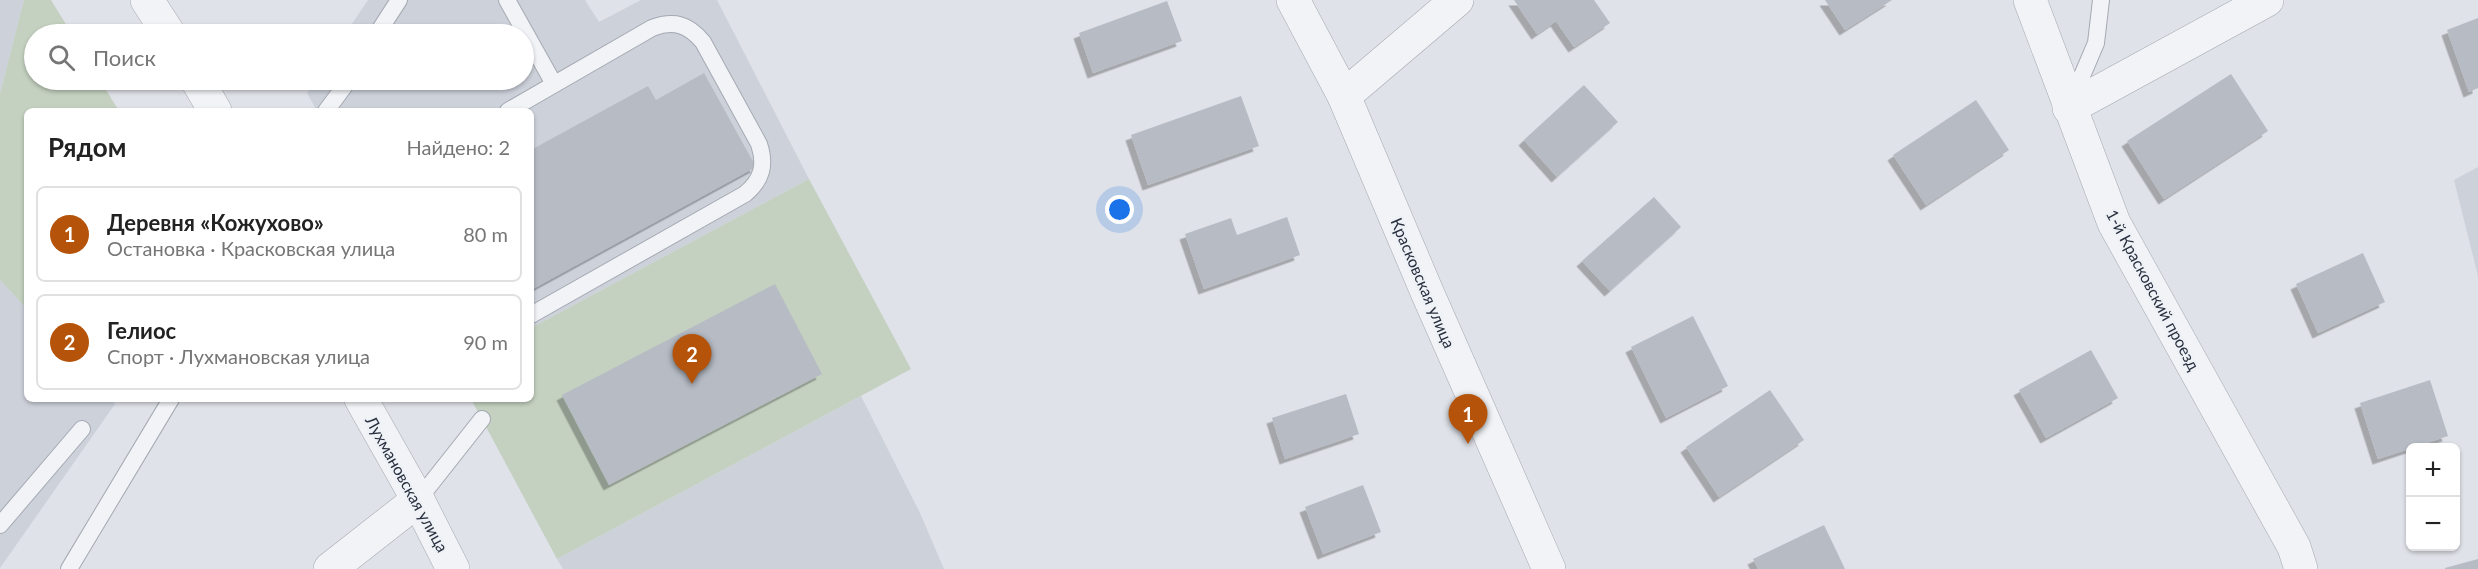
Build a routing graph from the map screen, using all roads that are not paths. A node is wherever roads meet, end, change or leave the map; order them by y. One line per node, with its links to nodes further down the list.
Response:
1 (147, 0): 9 (street)
2 (399, 0): 10 (lane)
3 (507, 0): 11 (lane)
4 (1293, 0): 16 (street, Красковская улица)
5 (1457, 0): 16 (street)
6 (2030, 0): 20 (street, 1-й Красковский проезд)
7 (2101, 0): 20 (lane)
8 (2267, 0): 20 (street)
9 (163, 24)
10 (383, 24)
11 (520, 24)
12 (534, 48): 13 (lane)
13 (554, 84): 19 (lane); 21 (lane)
14 (203, 90): 17 (street)
15 (342, 90): 18 (lane)
16 (1344, 96): 31 (street, Красковская улица)
17 (213, 108)
18 (328, 108)
19 (513, 108)
20 (2069, 108): 32 (street, 1-й Красковский проезд)
21 (534, 313)
22 (169, 402): 28 (lane)
23 (363, 402): 26 (street, Лухмановская улица)
24 (482, 419): 26 (lane)
25 (82, 429): 27 (lane)
26 (418, 500): 29 (street); 30 (street, Лухмановская улица)
27 (0, 525)
28 (69, 569)
29 (330, 569)
30 (453, 569)
31 (1549, 569)
32 (2301, 569)

